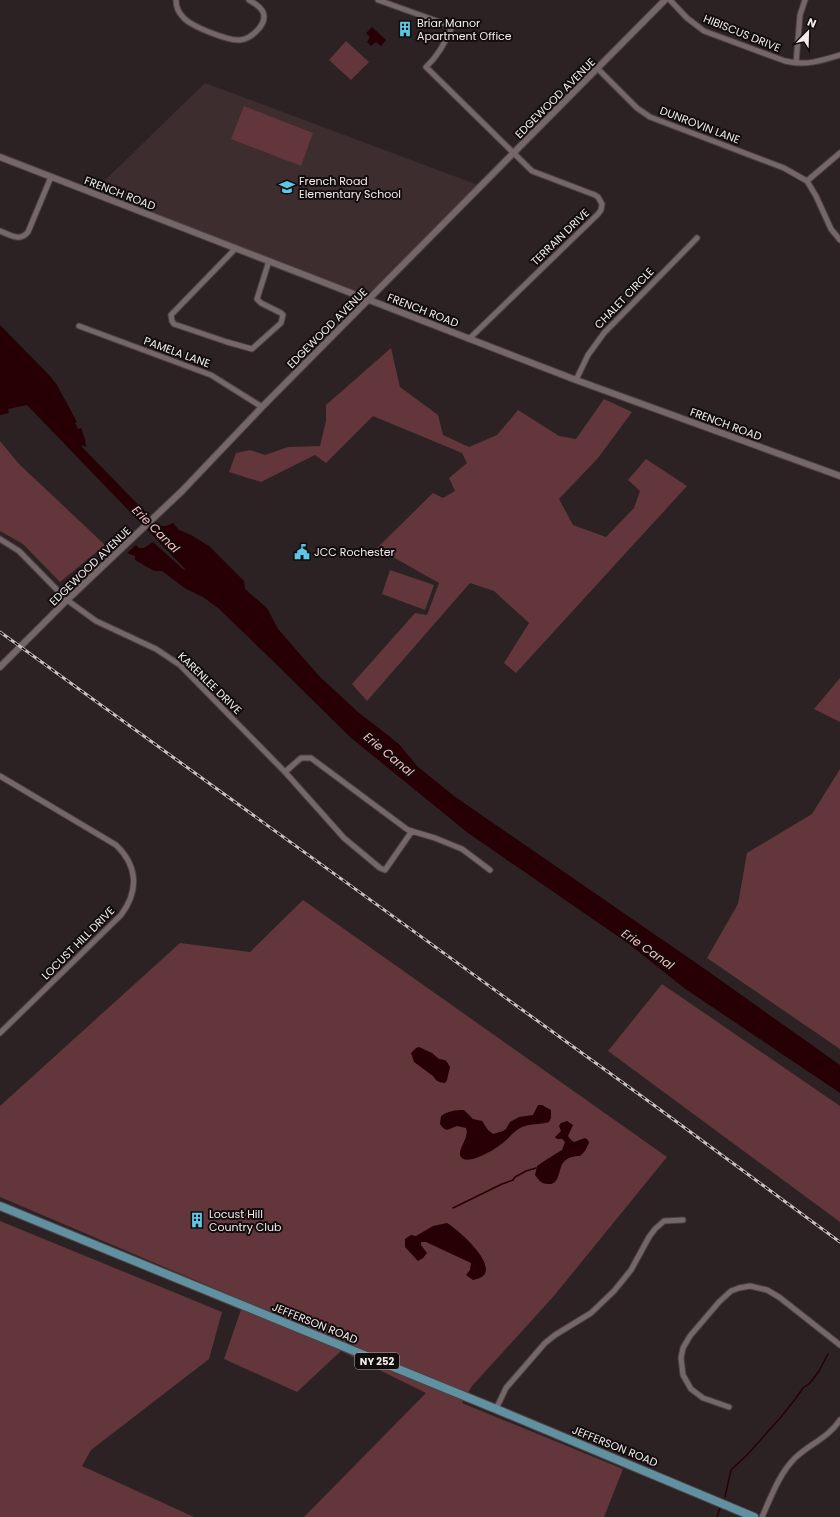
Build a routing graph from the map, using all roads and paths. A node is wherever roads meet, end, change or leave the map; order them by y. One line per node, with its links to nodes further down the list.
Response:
1 (176, 0): 2 (street)
2 (249, 0)
3 (378, 0): 10 (street)
4 (665, 0): 9 (street, EDGEWOOD AVENUE)
5 (670, 0): 8 (street, HIBISCUS DRIVE)
6 (805, 0): 8 (street)
7 (840, 55): 8 (street, HIBISCUS DRIVE)
8 (796, 63)
9 (598, 69): 10 (street, EDGEWOOD AVENUE); 14 (street, DUNROVIN LANE)
10 (514, 153): 20 (street, EDGEWOOD AVENUE); 22 (street, TERRAIN DRIVE)
11 (840, 153): 14 (street)
12 (0, 157): 13 (street, FRENCH ROAD)
13 (51, 176): 15 (street); 18 (street, FRENCH ROAD)
14 (807, 181): 17 (street)
15 (0, 231)
16 (697, 238): 23 (street, CHALET CIRCLE)
17 (840, 240)
18 (236, 248): 19 (street, FRENCH ROAD); 19 (street)
19 (269, 261): 20 (street, FRENCH ROAD)
20 (369, 300): 22 (street, FRENCH ROAD); 24 (street, EDGEWOOD AVENUE)
21 (79, 326): 24 (street, PAMELA LANE)
22 (469, 339): 23 (street, FRENCH ROAD)
23 (576, 380): 25 (street, FRENCH ROAD)
24 (262, 407): 27 (street, EDGEWOOD AVENUE)
25 (840, 476)
26 (0, 539): 27 (street, KARENLEE DRIVE)
27 (67, 600): 28 (street, EDGEWOOD AVENUE); 29 (street, KARENLEE DRIVE)
28 (0, 667)
29 (285, 772): 31 (street); 31 (street, KARENLEE DRIVE)
30 (0, 776): 33 (street, LOCUST HILL DRIVE)
31 (412, 831): 32 (street)
32 (490, 870)
33 (0, 1033)
34 (0, 1206): 38 (main road, JEFFERSON ROAD / NY 252)
35 (683, 1220): 38 (street)
36 (840, 1345): 37 (street)
37 (729, 1407)
38 (496, 1409): 40 (main road, JEFFERSON ROAD / NY 252)
39 (840, 1420): 41 (street)
40 (754, 1517)
41 (762, 1517)

